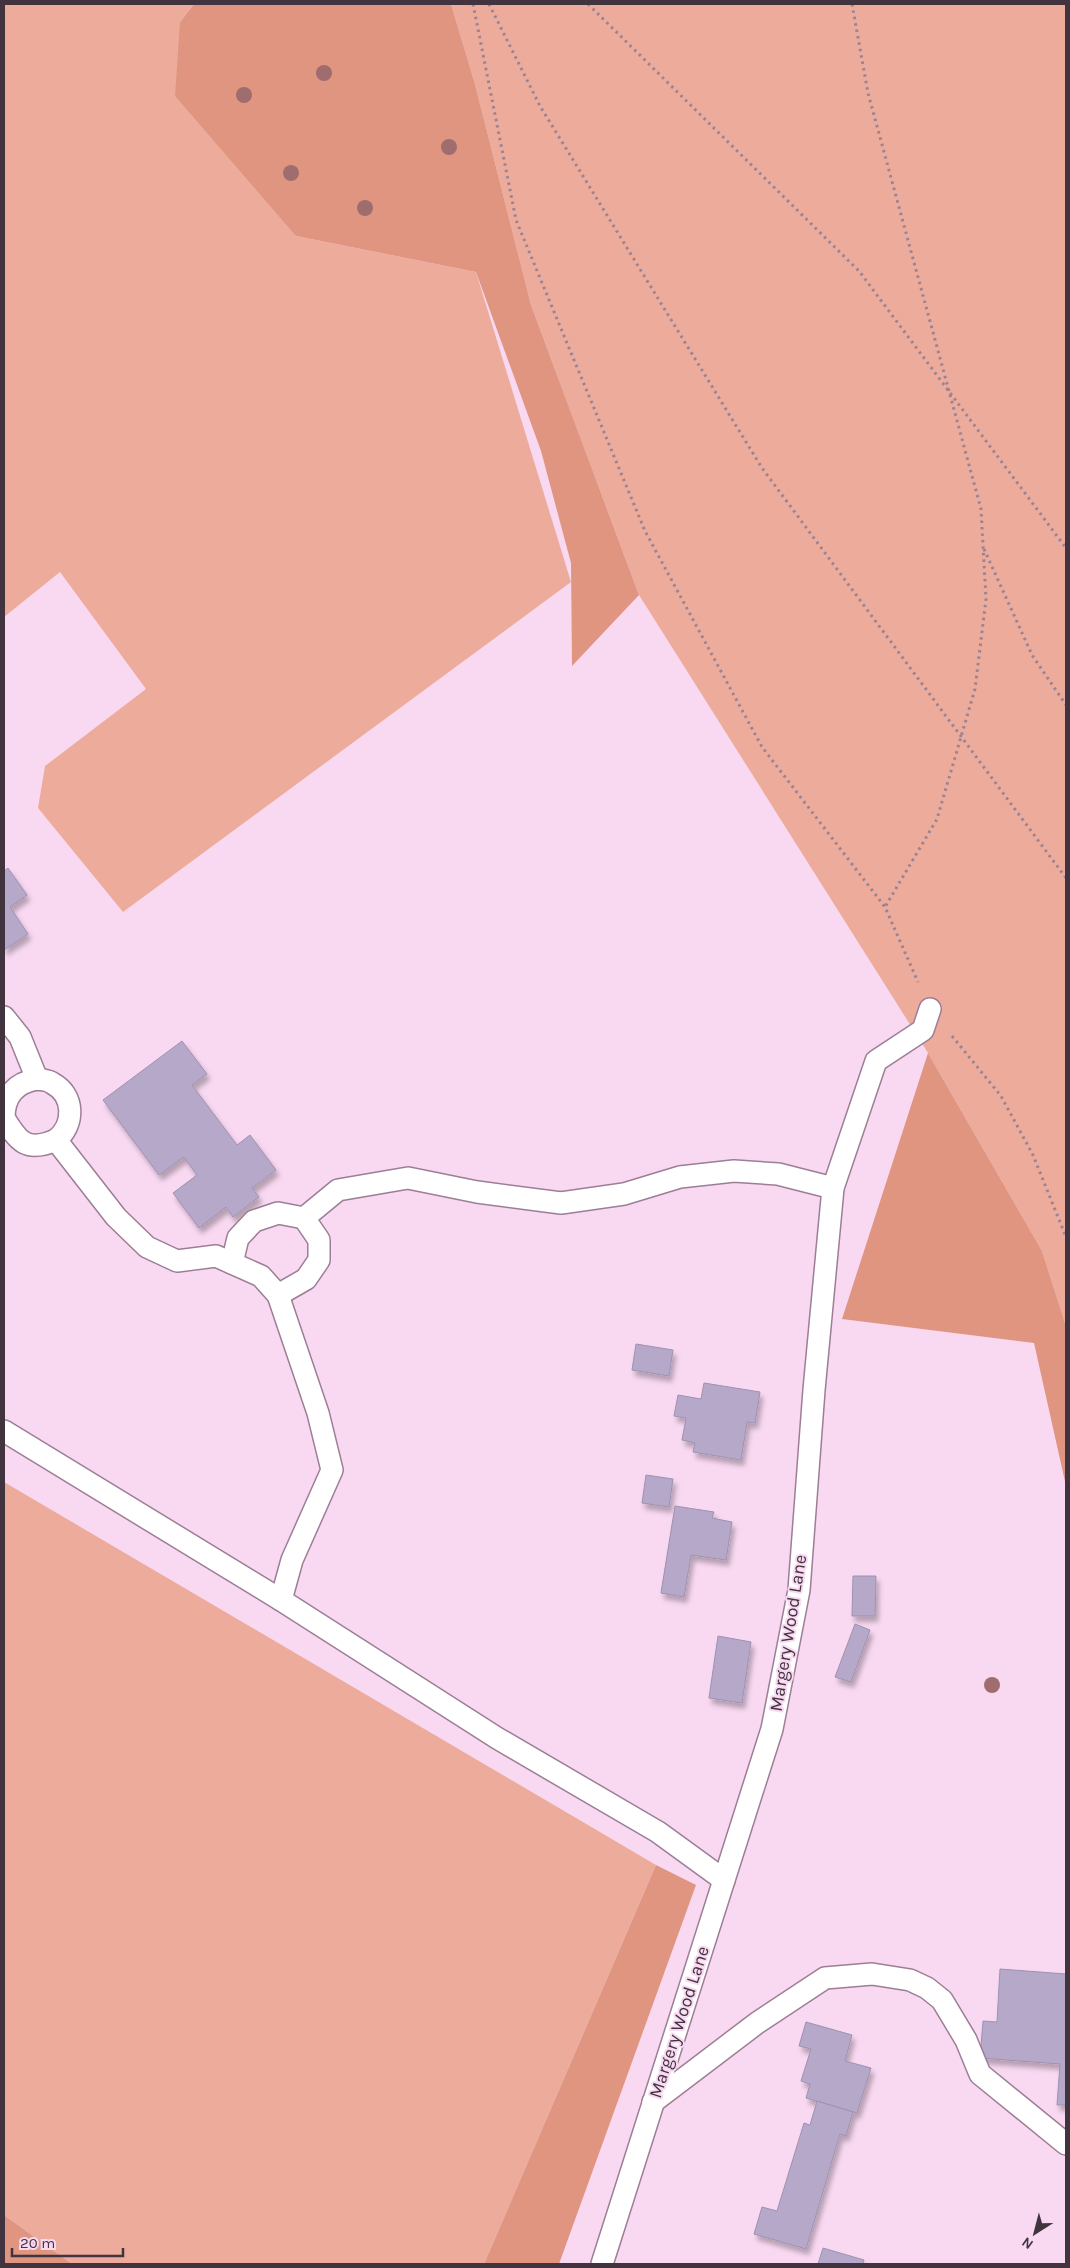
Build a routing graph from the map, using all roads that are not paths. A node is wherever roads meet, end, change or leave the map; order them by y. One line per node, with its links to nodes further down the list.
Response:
1 (930, 1009): 6 (lane, Margery Wood Lane)
2 (4, 1017): 3 (lane)
3 (36, 1079): 4 (lane); 5 (lane)
4 (4, 1118): 5 (lane)
5 (56, 1140): 8 (lane)
6 (833, 1188): 7 (lane); 12 (lane, Margery Wood Lane)
7 (304, 1218): 8 (lane); 9 (lane)
8 (232, 1263): 9 (lane)
9 (278, 1295): 11 (lane)
10 (4, 1431): 11 (lane)
11 (281, 1600): 12 (lane)
12 (724, 1880): 13 (lane, Margery Wood Lane)
13 (653, 2102): 14 (lane); 15 (lane, Margery Wood Lane)
14 (1066, 2144)
15 (602, 2264)

